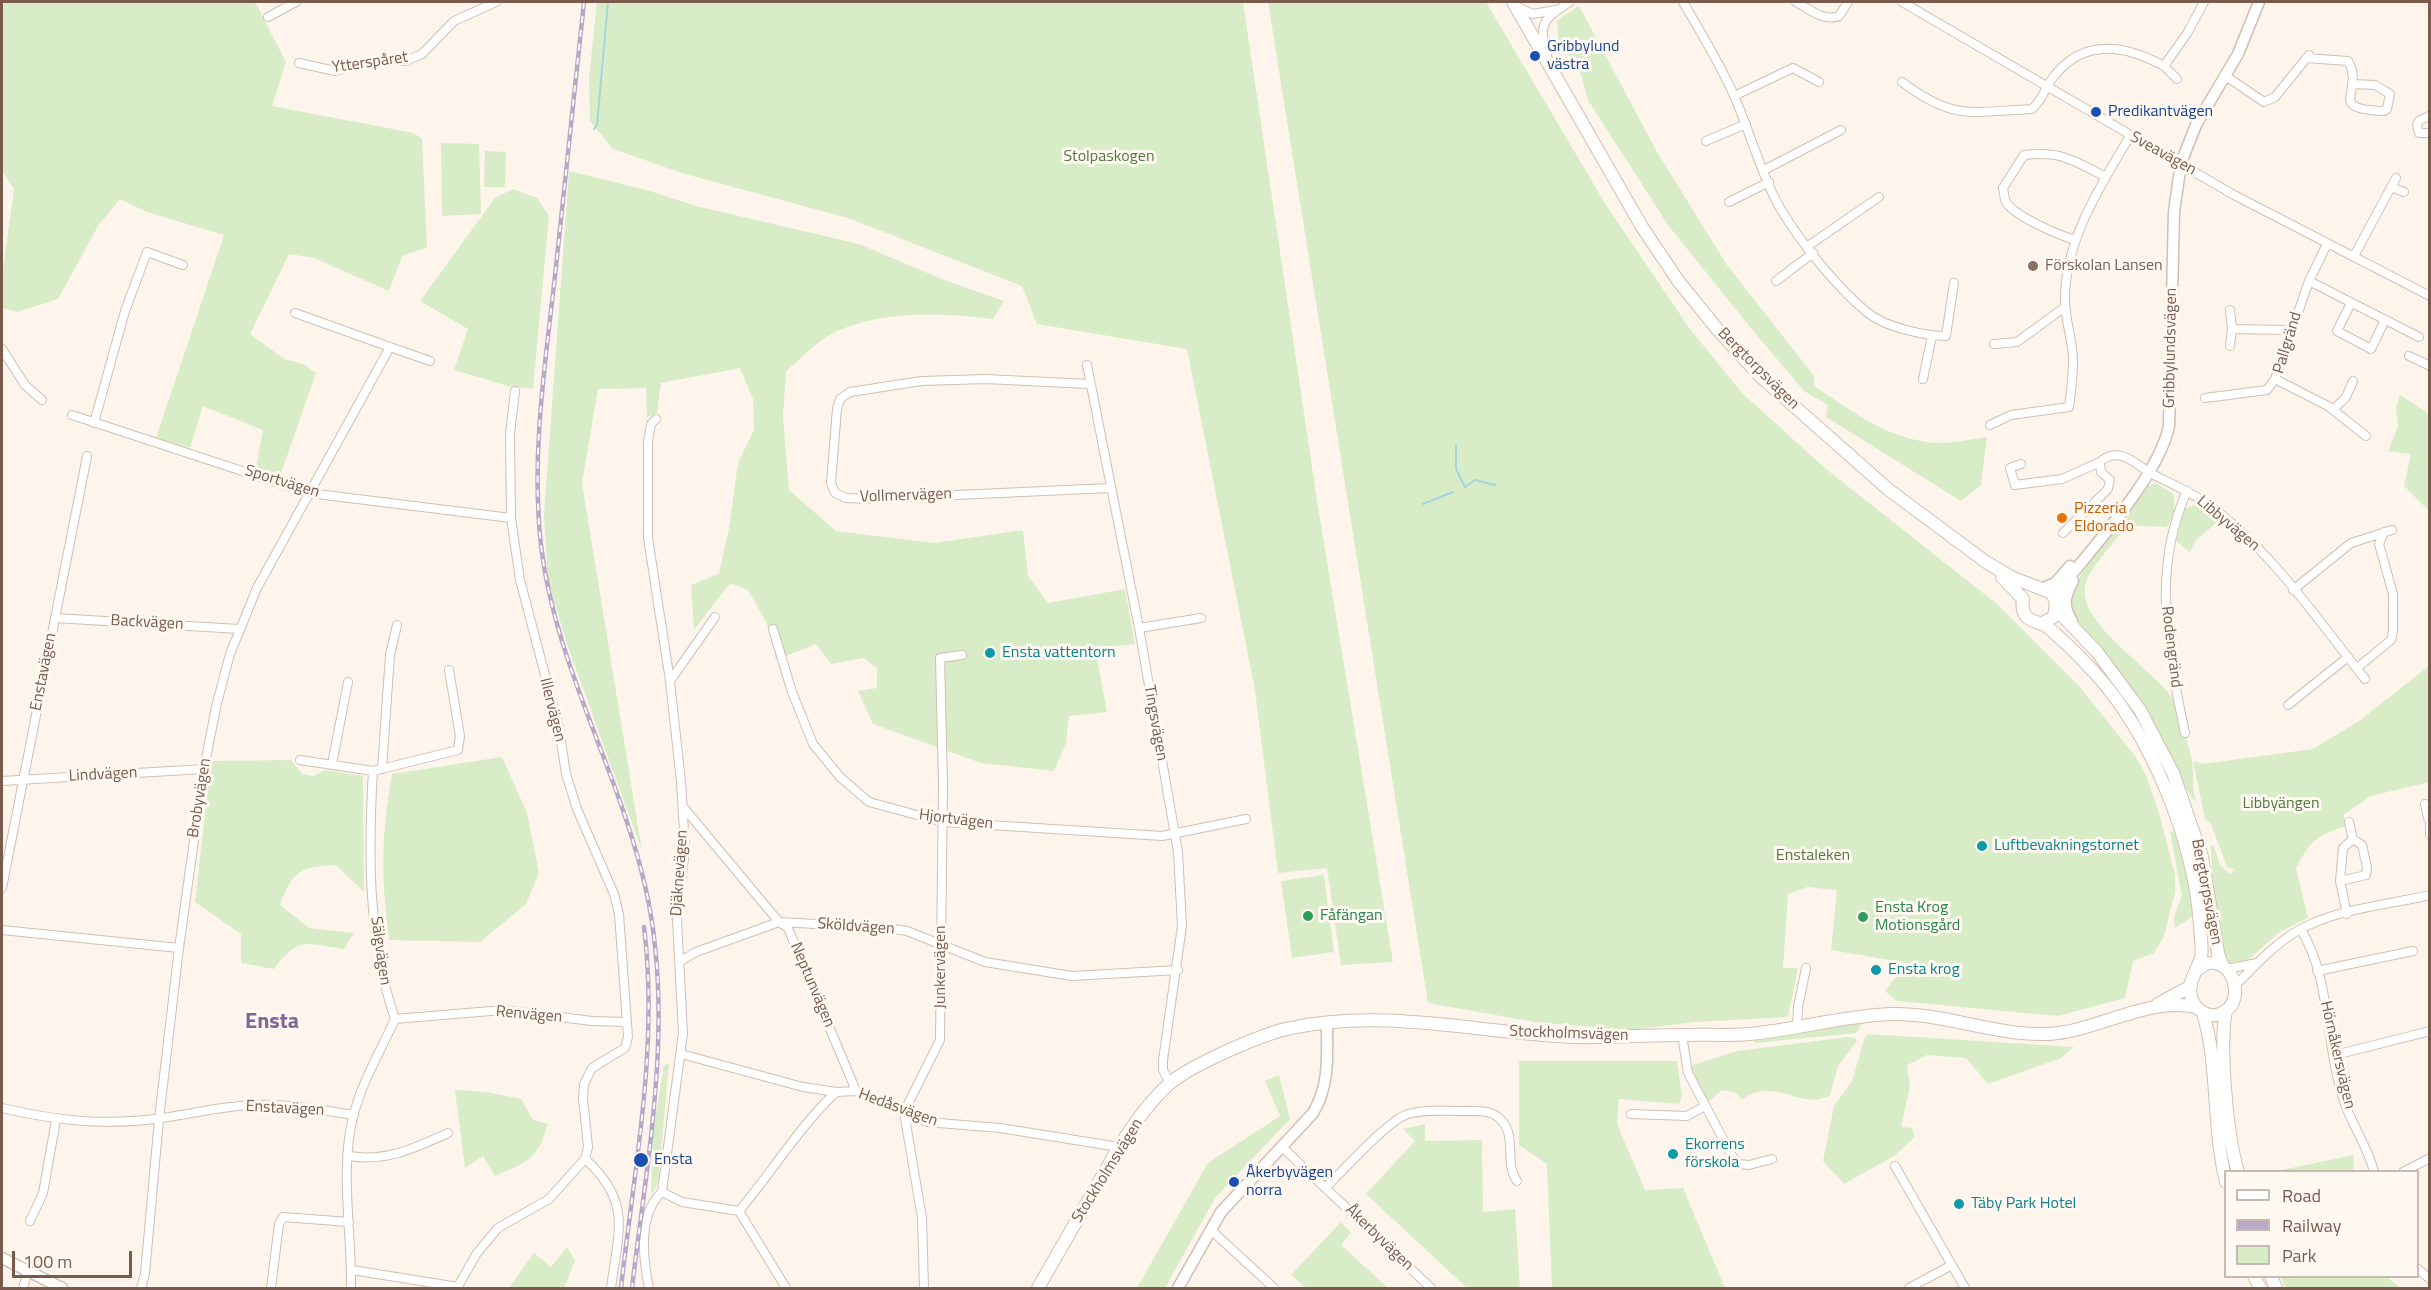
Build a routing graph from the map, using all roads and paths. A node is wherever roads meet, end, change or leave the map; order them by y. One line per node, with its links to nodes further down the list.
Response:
1 (296, 2): 12 (street)
2 (496, 2): 13 (street, Ytterspåret)
3 (1570, 2): 11 (street)
4 (1683, 2): 22 (street)
5 (1796, 2): 6 (street)
6 (1848, 2)
7 (1902, 2): 21 (street, Sveavägen)
8 (2204, 2): 15 (street)
9 (2259, 2): 16 (street, Gribbylundsvägen)
10 (1512, 3): 11 (street); 14 (main road, Bergtorpsvägen); 25 (main road, Bergtorpsvägen)
11 (1557, 10): 14 (street)
12 (268, 17)
13 (299, 63)
14 (1551, 64): 25 (main road, Bergtorpsvägen)
15 (2164, 66): 17 (street); 21 (street)
16 (2224, 75): 20 (street); 30 (street, Gribbylundsvägen)
17 (2177, 79)
18 (1819, 82): 22 (street)
19 (1902, 82): 21 (street)
20 (2352, 84): 20 (street)
21 (2046, 86): 28 (street, Sveavägen)
22 (1734, 96): 24 (street)
23 (2429, 116): 27 (street)
24 (1746, 124): 29 (street); 31 (street)
25 (1585, 127): 88 (main road, Bergtorpsvägen)
26 (1841, 130): 31 (street)
27 (2430, 134)
28 (2130, 136): 30 (street, Sveavägen); 32 (street)
29 (1706, 141)
30 (2181, 164): 40 (street, Sveavägen); 81 (street, Gribbylundsvägen)
31 (1764, 170): 34 (street)
32 (2106, 177): 39 (street); 39 (street)
33 (2396, 178): 35 (street)
34 (1769, 182): 38 (street); 41 (street)
35 (2391, 187): 36 (street); 42 (street)
36 (2404, 192)
37 (1879, 197): 41 (street)
38 (1729, 202)
39 (2076, 240): 49 (street)
40 (2328, 244): 42 (street, Sveavägen); 45 (street, Pallgränd)
41 (1811, 249): 44 (street); 55 (street)
42 (2354, 256): 47 (street, Sveavägen)
43 (183, 265): 75 (street)
44 (1776, 281)
45 (2309, 281): 48 (street); 54 (street, Pallgränd)
46 (1954, 283): 55 (street)
47 (2430, 296)
48 (2351, 303): 52 (street); 52 (street)
49 (2065, 307): 57 (street); 76 (street)
50 (2230, 310): 53 (street)
51 (295, 313): 58 (street)
52 (2385, 320): 56 (street)
53 (2232, 329): 54 (street); 59 (street)
54 (2290, 330): 66 (street, Pallgränd)
55 (1932, 336): 65 (street)
56 (2419, 337)
57 (1994, 344)
58 (390, 346): 62 (street); 84 (street, Brobyvägen)
59 (2230, 346)
60 (2, 349): 71 (street)
61 (2409, 356): 64 (street)
62 (430, 361)
63 (1087, 365): 68 (street, Tingsvägen)
64 (2430, 366)
65 (1923, 379)
66 (2275, 379): 70 (street); 72 (street, Pallgränd)
67 (2353, 381): 72 (street)
68 (1089, 384): 82 (street, Tingsvägen); 82 (street, Vollmervägen)
69 (515, 391): 85 (street, Illervägen)
70 (2205, 398)
71 (42, 400)
72 (2333, 410): 77 (street, Pallgränd)
73 (72, 415): 75 (street, Sportvägen)
74 (656, 419): 107 (street, Djäknevägen)
75 (94, 423): 84 (street, Sportvägen)
76 (1990, 425)
77 (2366, 436)
78 (87, 456): 94 (street, Enstavägen)
79 (2100, 462): 80 (street, Libbyvägen); 81 (street, Libbyvägen); 86 (street)
80 (2021, 464)
81 (2150, 472): 83 (street, Libbyvägen); 87 (street, Gribbylundsvägen)
82 (1110, 488): 98 (street, Tingsvägen)
83 (2187, 491): 90 (street, Libbyvägen); 110 (street, Rodengränd)
84 (309, 493): 85 (street, Sportvägen); 99 (street, Brobyvägen)
85 (511, 518): 149 (street, Illervägen)
86 (2063, 533)
87 (2093, 546): 89 (street, Gribbylundsvägen); 92 (street, Gribbylundsvägen); 101 (street)
88 (1986, 562): 89 (main road, Bergtorpsvägen); 91 (main road, Bergtorpsvägen)
89 (2040, 588): 91 (main road); 92 (main road, Bergtorpsvägen)
90 (2293, 590): 103 (street, Libbyvägen); 104 (street)
91 (2023, 599): 96 (main road, Bergtorpsvägen)
92 (2056, 606): 96 (main road); 101 (main road, Bergtorpsvägen)
93 (716, 617): 107 (street)
94 (55, 618): 99 (street, Backvägen); 115 (street, Enstavägen)
95 (1201, 618): 98 (street)
96 (2042, 623): 141 (main road, Bergtorpsvägen)
97 (397, 625): 114 (street, Sälgvägen)
98 (1139, 628): 123 (street, Tingsvägen)
99 (239, 629): 113 (street, Brobyvägen)
100 (773, 629): 121 (street, Hjortvägen)
101 (2097, 652): 138 (main road, Bergtorpsvägen)
102 (962, 655): 121 (street, Junkervägen)
103 (2348, 657): 104 (street, Libbyvägen); 109 (street)
104 (2357, 668): 106 (street, Libbyvägen)
105 (449, 670): 114 (street)
106 (2365, 679)
107 (670, 681): 118 (street, Djäknevägen)
108 (348, 682): 112 (street)
109 (2288, 705)
110 (2185, 733)
111 (300, 760): 112 (street)
112 (332, 764): 114 (street)
113 (204, 769): 115 (street, Lindvägen); 134 (street, Brobyvägen)
114 (378, 770): 148 (street, Sälgvägen)
115 (24, 780): 116 (street, Lindvägen); 127 (street, Enstavägen)
116 (2, 781)
117 (2425, 804): 119 (street)
118 (684, 807): 130 (street, Neptunvägen); 136 (street, Djäknevägen)
119 (2429, 818): 124 (street)
120 (1246, 819): 123 (street, Hjortvägen)
121 (943, 822): 123 (street, Hjortvägen); 133 (street, Junkervägen)
122 (2349, 822): 125 (street)
123 (1174, 833): 140 (street, Tingsvägen)
124 (2430, 835)
125 (2354, 839): 126 (street); 126 (street)
126 (2340, 881): 129 (street)
127 (2, 888)
128 (2430, 895): 129 (street)
129 (2346, 914): 132 (street)
130 (779, 922): 133 (street, Sköldvägen); 136 (street, Sköldvägen); 157 (street, Neptunvägen)
131 (2, 930): 134 (street)
132 (2301, 930): 137 (street); 142 (street, Hörnåkersvägen)
133 (940, 945): 140 (street, Sköldvägen); 161 (street, Junkervägen)
134 (179, 948): 164 (street, Brobyvägen)
135 (2413, 951): 142 (street)
136 (679, 962): 154 (street, Djäknevägen)
137 (2257, 963): 138 (street); 144 (street)
138 (2224, 967): 141 (main road); 144 (main road)
139 (1806, 968): 151 (street)
140 (1178, 970): 156 (street, Tingsvägen)
141 (2197, 970): 143 (main road)
142 (2317, 971): 155 (street, Hörnåkersvägen)
143 (2191, 986): 145 (main road, Stockholmsvägen); 146 (main road)
144 (2235, 986): 147 (main road)
145 (2149, 1009): 146 (main road, Stockholmsvägen); 151 (main road, Stockholmsvägen)
146 (2200, 1010): 147 (main road); 177 (main road)
147 (2226, 1010): 174 (main road)
148 (395, 1019): 149 (street, Renvägen); 163 (street)
149 (627, 1022): 171 (street, Illervägen)
150 (1327, 1023): 153 (main road, Stockholmsvägen); 156 (main road, Stockholmsvägen); 167 (street)
151 (1797, 1026): 153 (main road, Stockholmsvägen)
152 (2430, 1031): 155 (street)
153 (1682, 1035): 159 (street)
154 (681, 1054): 158 (street, Hedåsvägen); 180 (street, Djäknevägen)
155 (2335, 1055): 175 (street, Hörnåkersvägen)
156 (1170, 1083): 168 (main road, Stockholmsvägen)
157 (856, 1091): 158 (street, Hedåsvägen); 161 (street, Hedåsvägen)
158 (836, 1092): 181 (street)
159 (1705, 1107): 162 (street); 172 (street)
160 (2, 1108): 165 (street, Enstavägen)
161 (904, 1112): 168 (street, Hedåsvägen); 198 (street)
162 (1630, 1114)
163 (354, 1115): 164 (street, Enstavägen); 169 (street)
164 (159, 1119): 165 (street, Enstavägen); 191 (street, Brobyvägen)
165 (56, 1120): 182 (street)
166 (448, 1133): 169 (street)
167 (1281, 1146): 179 (street, Åkerbyvägen); 184 (street)
168 (1119, 1147): 199 (main road, Stockholmsvägen)
169 (349, 1156): 183 (street)
170 (2430, 1158): 176 (street)
171 (585, 1159): 194 (street); 195 (street)
172 (1772, 1159)
173 (1895, 1166): 186 (street)
174 (2238, 1170)
175 (2373, 1170)
176 (2407, 1170)
177 (2224, 1172)
178 (1517, 1181): 179 (street)
179 (1326, 1187): 202 (street, Åkerbyvägen)
180 (662, 1192): 181 (street); 196 (street, Djäknevägen)
181 (738, 1210): 197 (street)
182 (30, 1221)
183 (349, 1222): 187 (street); 192 (street)
184 (1211, 1230): 200 (street); 201 (street)
185 (2, 1258): 188 (street)
186 (1952, 1265): 203 (street); 204 (street)
187 (352, 1270): 193 (street); 194 (street)
188 (28, 1271): 189 (street); 190 (street)
189 (23, 1288)
190 (62, 1288)
191 (141, 1288)
192 (272, 1288)
193 (351, 1288)
194 (457, 1288)
195 (611, 1288)
196 (649, 1288)
197 (786, 1288)
198 (924, 1288)
199 (1038, 1288)
200 (1178, 1288)
201 (1274, 1288)
202 (1431, 1288)
203 (1910, 1288)
204 (1965, 1288)

